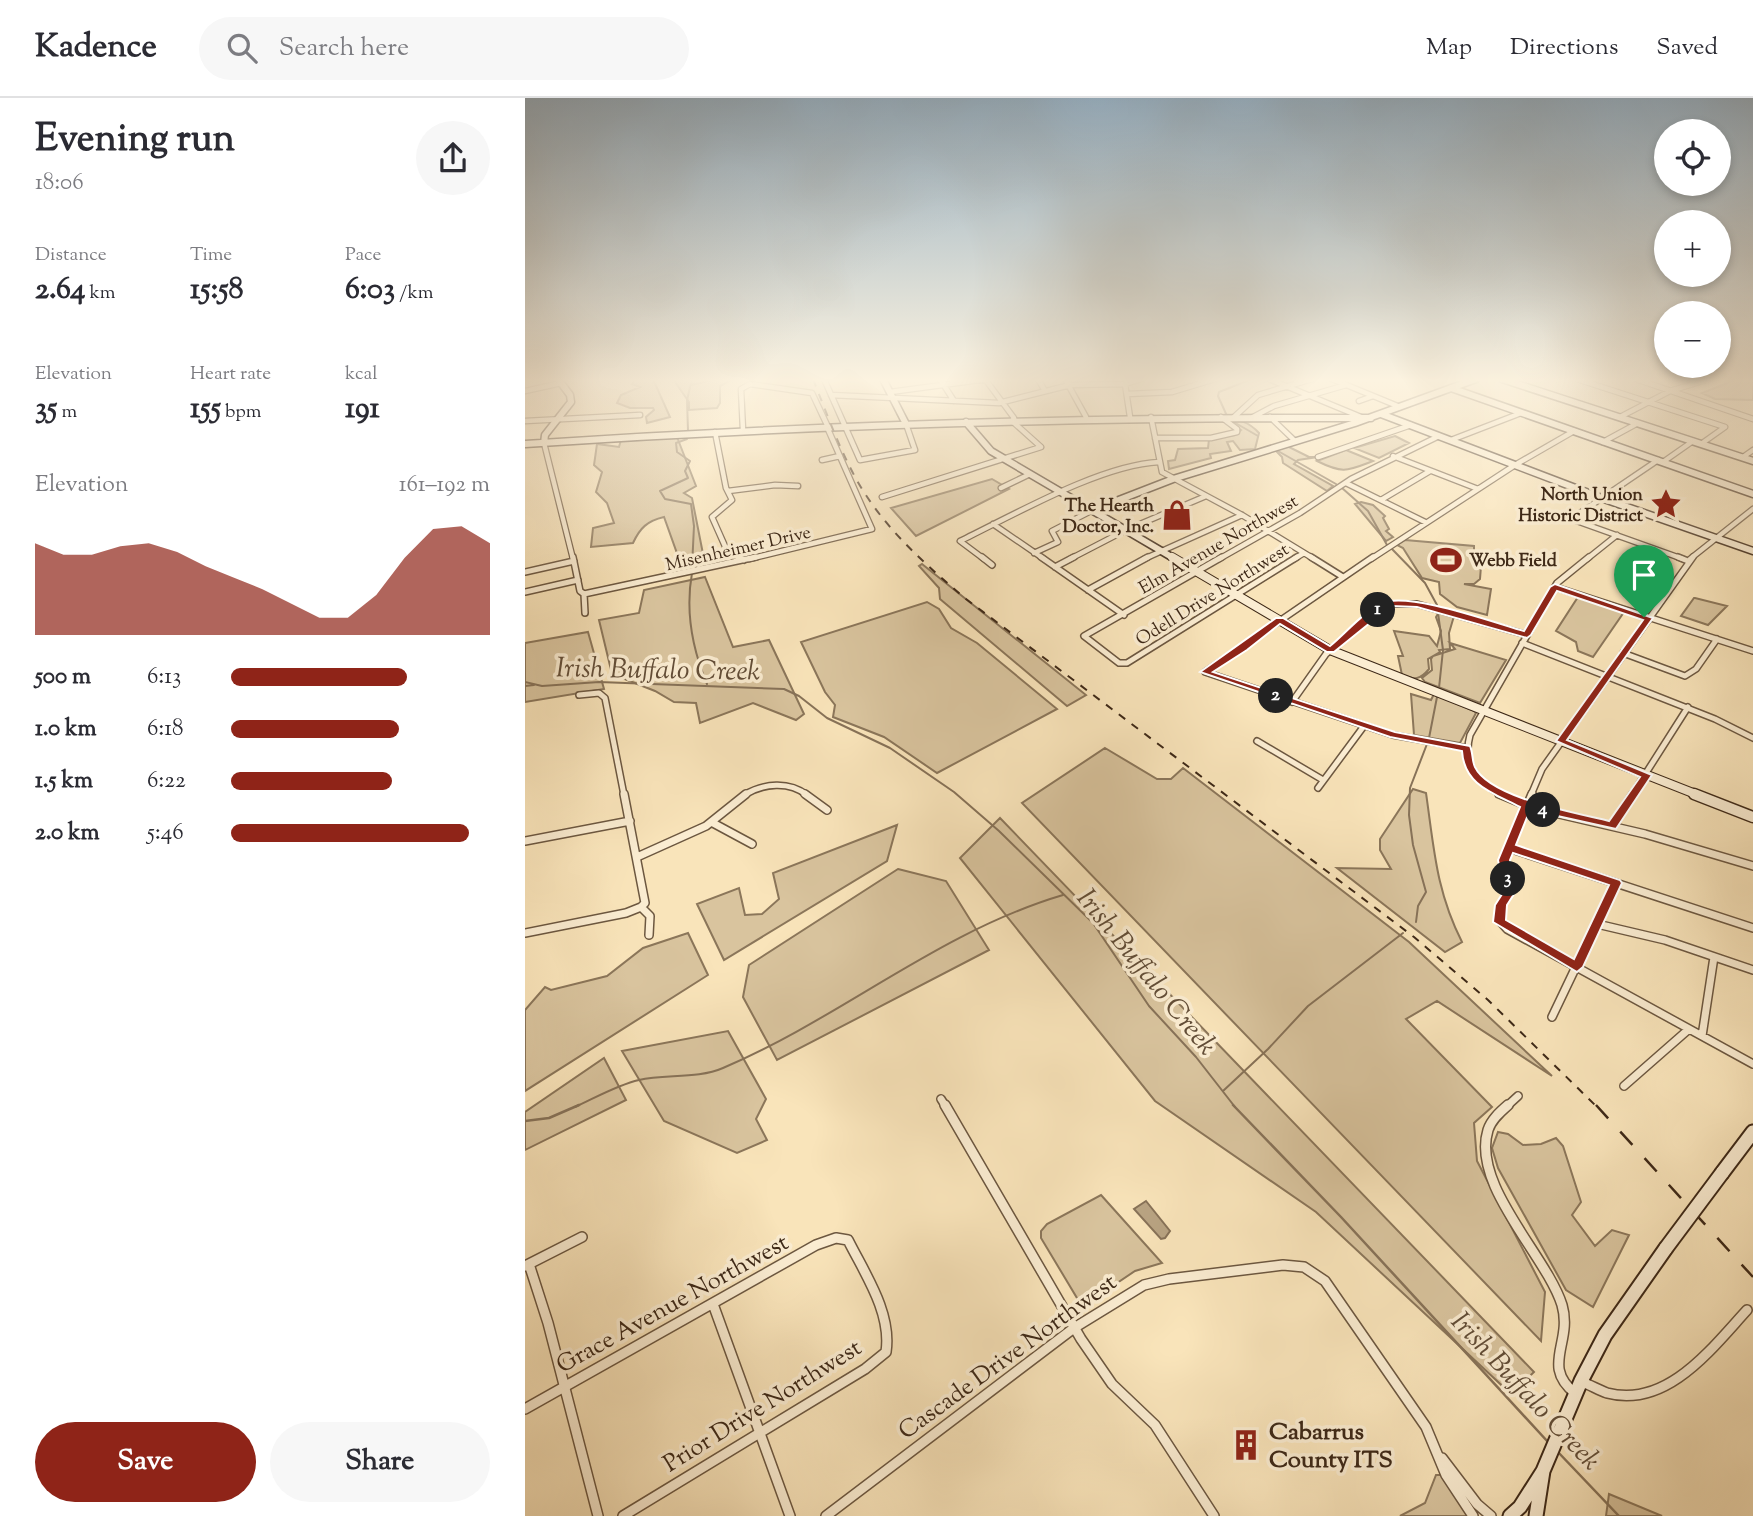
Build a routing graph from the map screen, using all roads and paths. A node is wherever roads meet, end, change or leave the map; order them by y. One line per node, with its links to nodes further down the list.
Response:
1 (545, 445): 55 (street)
2 (718, 445): 35 (street)
3 (835, 445): 18 (street)
4 (853, 445): 5 (street)
5 (913, 445)
6 (985, 445): 22 (street)
7 (1039, 445): 22 (street)
8 (1155, 445): 26 (street)
9 (1282, 445): 30 (street)
10 (1352, 445): 20 (street)
11 (1418, 445): 19 (street, Elm Avenue Northwest)
12 (1464, 445): 27 (street)
13 (1549, 445): 27 (street)
14 (1613, 445): 24 (street)
15 (1686, 445): 24 (street)
16 (1705, 445): 21 (street)
17 (1753, 450): 21 (street)
18 (840, 456): 23 (street); 56 (street, Misenheimer Drive)
19 (1393, 456): 28 (street); 31 (street, Elm Avenue Northwest)
20 (1318, 457)
21 (1742, 457): 25 (street)
22 (1004, 459): 29 (street); 39 (street)
23 (822, 460)
24 (1660, 461): 37 (street); 40 (street)
25 (1753, 461)
26 (1159, 462): 30 (street); 36 (street)
27 (1515, 465): 34 (street); 40 (street)
28 (1430, 471): 34 (street); 41 (street)
29 (1030, 474): 33 (street); 36 (street)
30 (1173, 479): 38 (street); 43 (street)
31 (1346, 483): 41 (street); 48 (street, Elm Avenue Northwest)
32 (798, 486): 35 (street)
33 (1001, 488)
34 (1478, 489): 45 (street)
35 (728, 491): 56 (street)
36 (1061, 492): 43 (street); 46 (street)
37 (1753, 494)
38 (1206, 496): 44 (street); 47 (street)
39 (882, 497)
40 (1602, 498): 49 (street); 50 (street)
41 (1381, 500): 45 (street)
42 (1753, 509): 50 (street)
43 (1093, 510): 47 (street); 53 (street)
44 (1242, 514): 48 (street); 51 (street)
45 (1425, 522): 62 (street)
46 (993, 524): 53 (street); 58 (street)
47 (1126, 530): 51 (street); 59 (street)
48 (1269, 531): 54 (street); 61 (street, Elm Avenue Northwest)
49 (1617, 535): 57 (street); 64 (street)
50 (1716, 539): 52 (street); 57 (street)
51 (1161, 550): 61 (street); 65 (street)
52 (1753, 551)
53 (1034, 553): 59 (street)
54 (1304, 553): 62 (street); 68 (street, Odell Drive Northwest)
55 (574, 561): 60 (street); 63 (street)
56 (745, 561): 67 (street, Misenheimer Drive)
57 (1688, 561): 71 (street)
58 (992, 565)
59 (1055, 567): 65 (street)
60 (525, 572)
61 (1198, 572): 68 (street); 70 (street, Elm Avenue Northwest)
62 (1343, 577): 72 (street)
63 (578, 580): 66 (street); 67 (street)
64 (1555, 587): 71 (street); 73 (street)
65 (1088, 590): 70 (street)
66 (525, 592)
67 (584, 594): 69 (street)
68 (1238, 595): 72 (street); 74 (street, Odell Drive Northwest)
69 (585, 612)
70 (1124, 615): 74 (street, Elm Avenue Northwest)
71 (1648, 618): 75 (street); 79 (street)
72 (1280, 620): 77 (street); 82 (street)
73 (1527, 635): 76 (street); 77 (street)
74 (1084, 636)
75 (1717, 639): 78 (street); 79 (street)
76 (1522, 643): 80 (street); 84 (street)
77 (1330, 650): 82 (street); 84 (street)
78 (1753, 651)
79 (1623, 653): 80 (street)
80 (1607, 675): 83 (street); 88 (street)
81 (579, 695): 96 (street)
82 (1292, 702): 85 (street)
83 (1688, 707): 86 (street); 90 (street)
84 (1484, 710): 88 (street); 89 (street)
85 (1364, 726): 89 (street); 91 (street)
86 (1753, 738)
87 (1257, 741): 91 (street)
88 (1561, 741): 90 (street); 93 (street)
89 (1467, 748): 93 (street)
90 (1647, 775): 95 (street); 98 (street)
91 (1323, 780): 92 (street)
92 (1318, 788)
93 (1527, 805): 98 (street); 101 (street)
94 (827, 810): 97 (street)
95 (1753, 817)
96 (630, 821): 99 (street); 102 (street)
97 (713, 822): 100 (street); 102 (street)
98 (1612, 826): 103 (street)
99 (525, 841)
100 (752, 844)
101 (1509, 848): 104 (street); 111 (street)
102 (637, 857): 105 (street)
103 (1753, 866)
104 (1616, 883): 106 (street); 107 (street)
105 (641, 907): 108 (street); 109 (street)
106 (1597, 924): 110 (street); 111 (street)
107 (1753, 929)
108 (525, 933)
109 (649, 935)
110 (1714, 957): 112 (street); 115 (street)
111 (1577, 967): 113 (street); 114 (street)
112 (1753, 970)
113 (1552, 1017)
114 (1689, 1029): 115 (street); 117 (street)
115 (1702, 1036): 116 (street)
116 (1753, 1064)
117 (1624, 1086)
118 (1518, 1096): 128 (street)
119 (941, 1099): 126 (street)
120 (1753, 1132): 128 (street, bridge)
121 (582, 1237): 123 (street)
122 (841, 1237): 124 (street, Grace Avenue Northwest); 130 (street, Prior Drive Northwest)
123 (527, 1265): 127 (street)
124 (713, 1304): 127 (street, Grace Avenue Northwest); 130 (street)
125 (1747, 1310): 128 (street)
126 (1074, 1328): 131 (street, Cascade Drive Northwest); 136 (street, Cascade Drive Northwest); 137 (street)
127 (565, 1387): 129 (street, Grace Avenue Northwest); 133 (street)
128 (1578, 1387): 132 (street)
129 (525, 1409)
130 (759, 1433): 134 (street, Prior Drive Northwest); 135 (street)
131 (1436, 1451): 138 (street, Cascade Drive Northwest); 139 (street)
132 (1543, 1471): 140 (street); 141 (street)
133 (598, 1516)
134 (623, 1516)
135 (790, 1516)
136 (826, 1516)
137 (1214, 1516)
138 (1473, 1516)
139 (1491, 1516)
140 (1510, 1516)
141 (1536, 1516)

